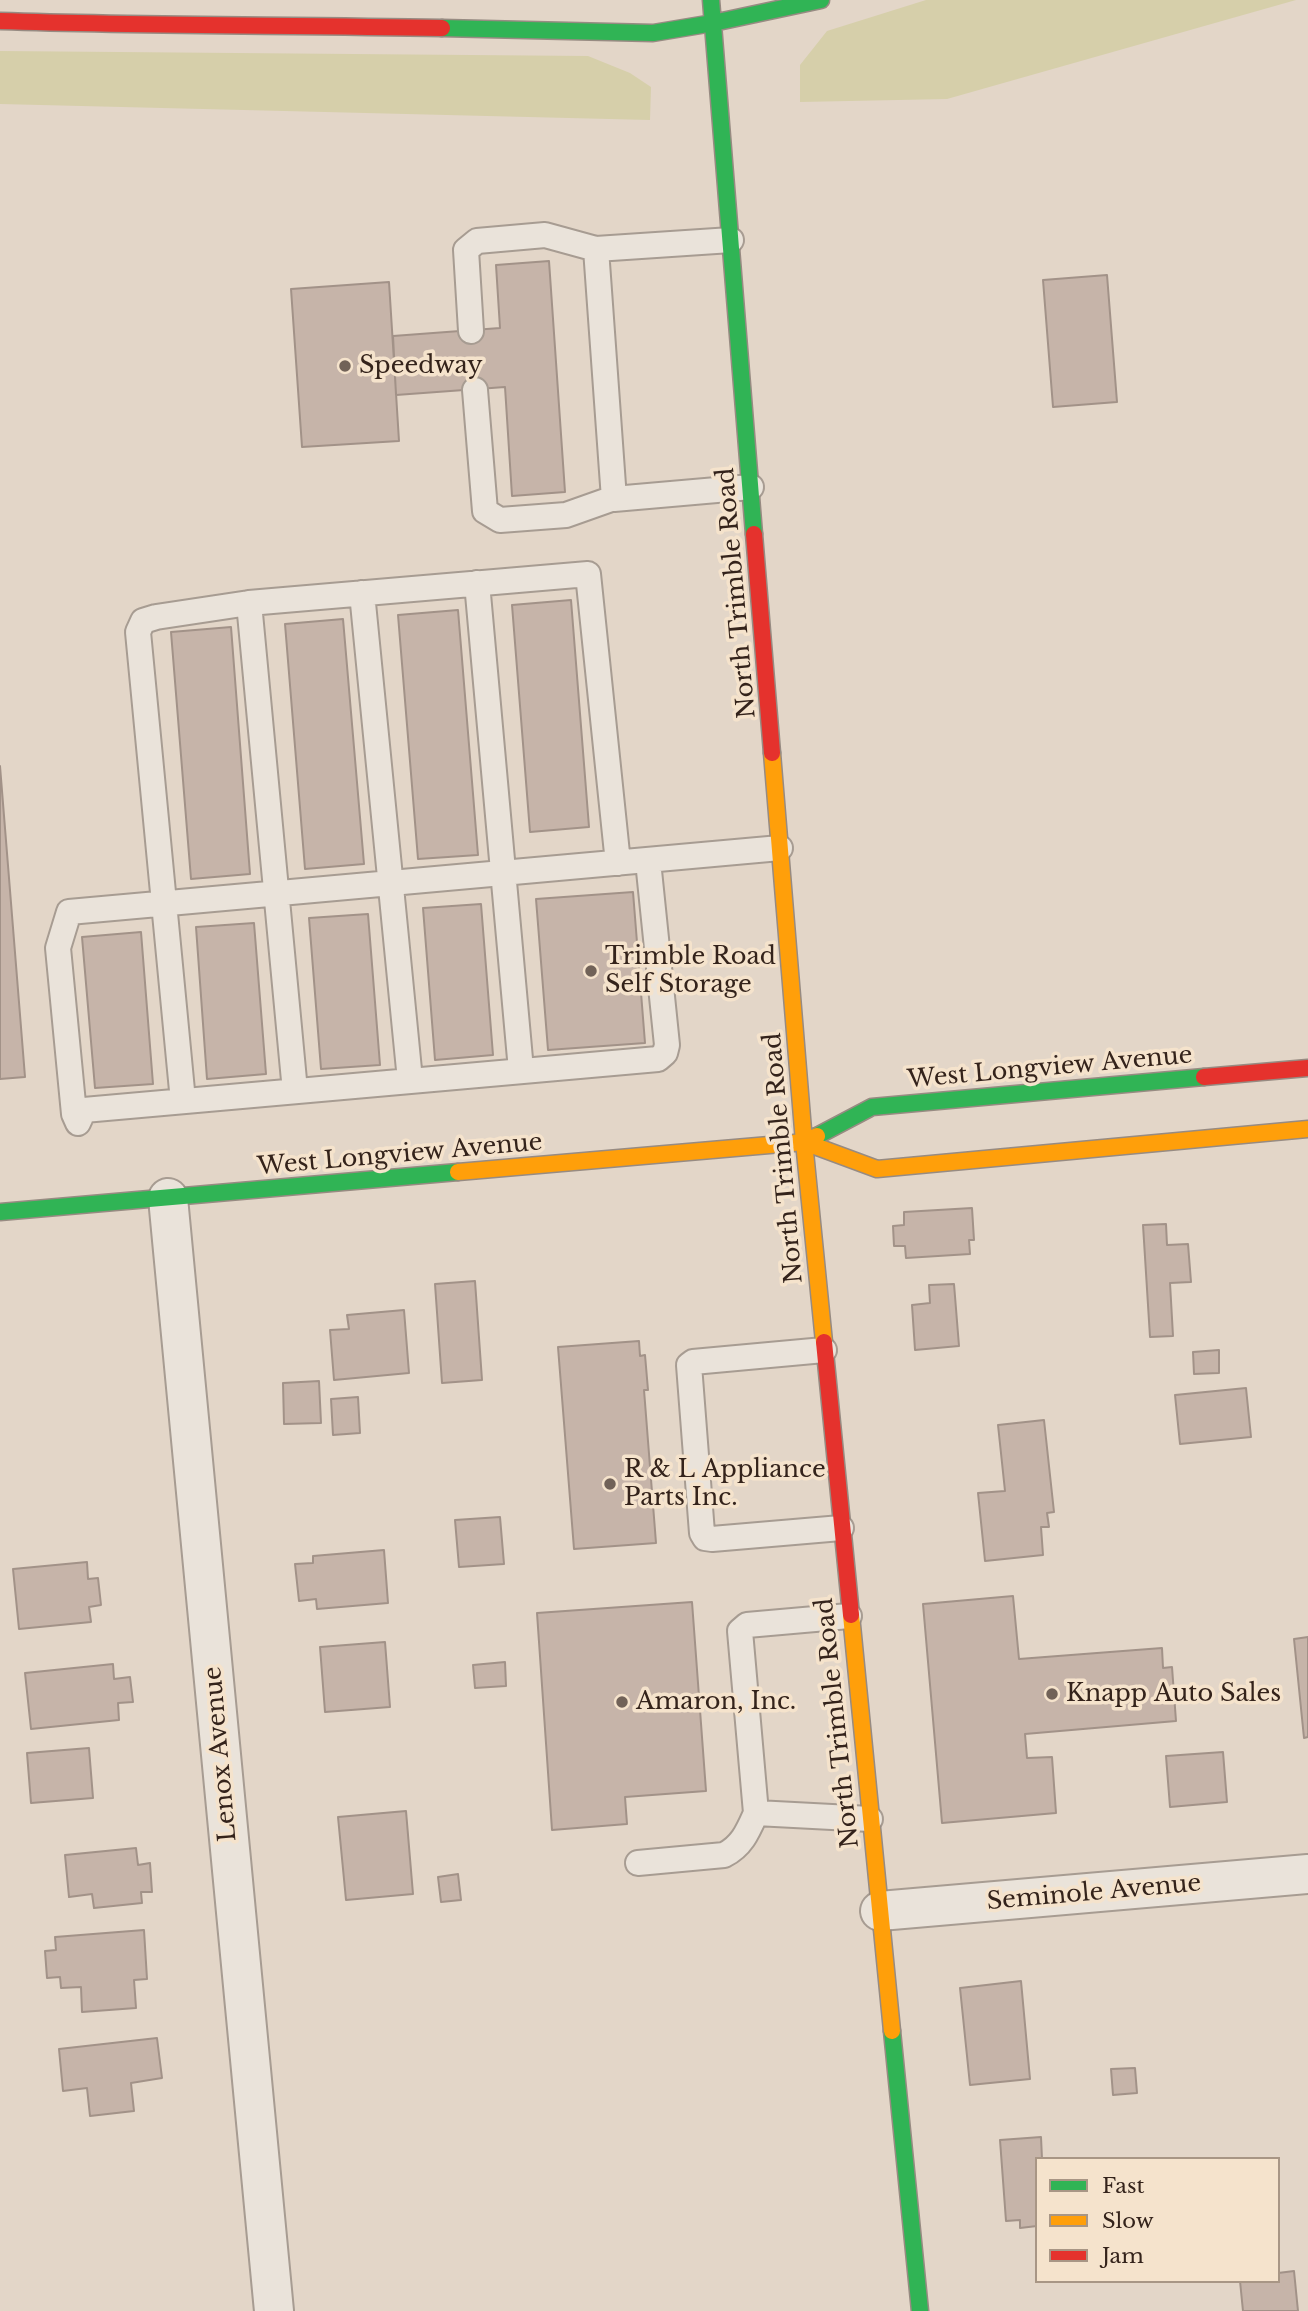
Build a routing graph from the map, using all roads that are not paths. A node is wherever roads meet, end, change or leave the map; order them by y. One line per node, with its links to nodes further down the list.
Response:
1 (711, 0): 4 (main road, North Trimble Road)
2 (821, 0): 4 (main road)
3 (0, 21): 4 (main road)
4 (713, 23): 5 (main road, North Trimble Road)
5 (731, 240): 6 (lane); 9 (main road, North Trimble Road)
6 (596, 249): 7 (lane); 10 (lane)
7 (471, 331)
8 (475, 390): 10 (lane)
9 (751, 487): 10 (lane); 14 (main road, North Trimble Road)
10 (614, 498)
11 (477, 583): 12 (lane); 16 (lane); 17 (lane)
12 (362, 593): 13 (lane); 18 (lane)
13 (249, 603): 19 (lane); 20 (lane)
14 (780, 848): 15 (lane); 27 (main road, North Trimble Road)
15 (648, 861): 16 (lane); 22 (lane)
16 (618, 863): 17 (lane)
17 (503, 873): 18 (lane); 22 (lane)
18 (391, 883): 19 (lane); 23 (lane)
19 (276, 893): 20 (lane); 24 (lane)
20 (164, 903): 25 (lane); 25 (lane)
21 (1308, 1068): 27 (main road, West Longview Avenue)
22 (521, 1070): 23 (lane)
23 (410, 1080): 24 (lane)
24 (295, 1091): 25 (lane)
25 (183, 1101)
26 (1308, 1129): 27 (main road, West Longview Avenue)
27 (804, 1142): 28 (main road, West Longview Avenue); 30 (main road, North Trimble Road)
28 (168, 1198): 29 (main road, West Longview Avenue); 38 (street, Lenox Avenue)
29 (0, 1212)
30 (824, 1350): 31 (main road, North Trimble Road); 31 (lane)
31 (841, 1528): 32 (main road, North Trimble Road)
32 (849, 1616): 33 (lane); 34 (main road, North Trimble Road)
33 (756, 1813): 34 (lane); 35 (lane)
34 (870, 1819): 37 (main road, North Trimble Road)
35 (638, 1863)
36 (1308, 1874): 37 (street, Seminole Avenue)
37 (880, 1912): 39 (main road, North Trimble Road)
38 (274, 2311)
39 (919, 2311)

